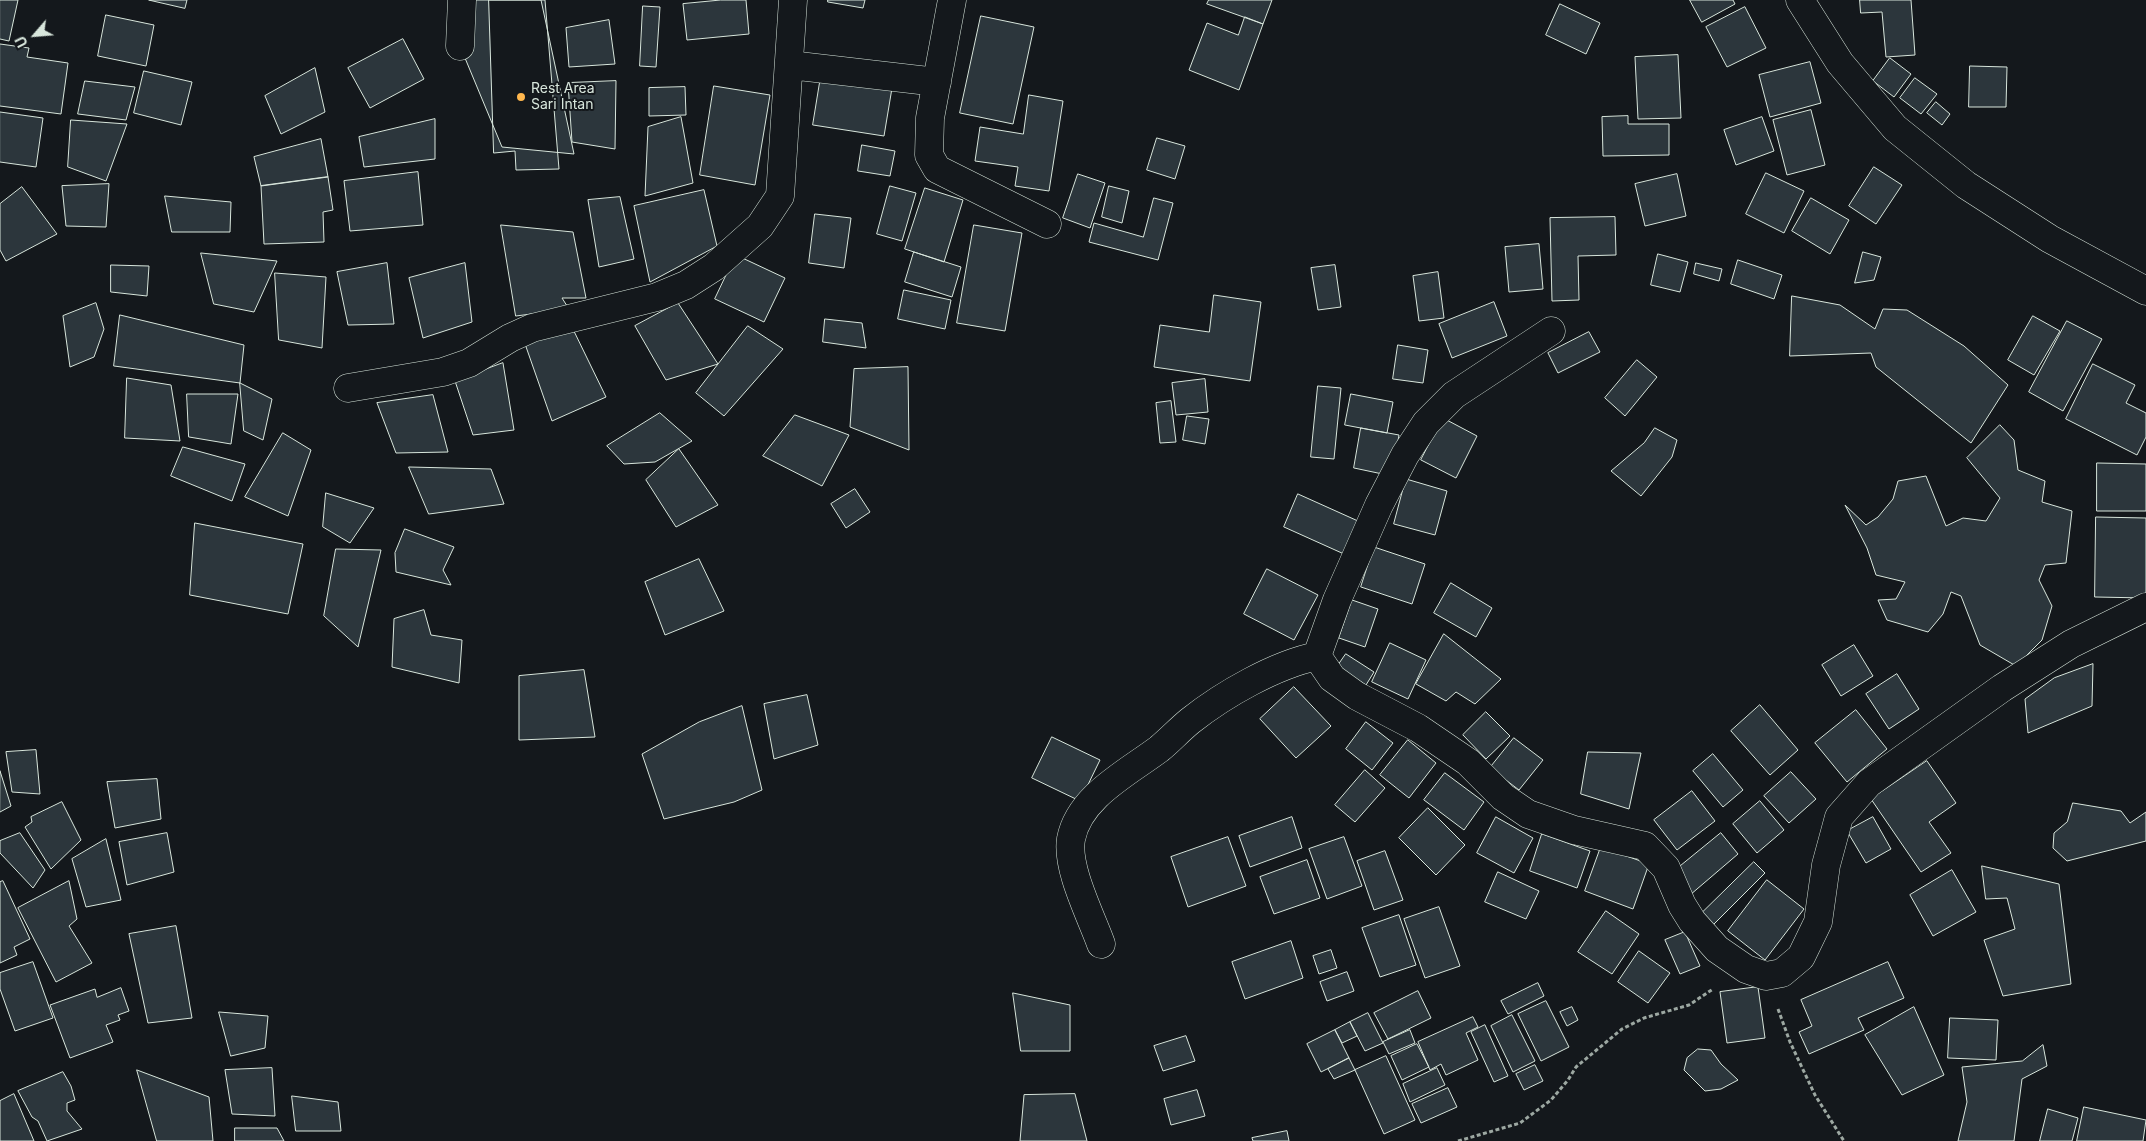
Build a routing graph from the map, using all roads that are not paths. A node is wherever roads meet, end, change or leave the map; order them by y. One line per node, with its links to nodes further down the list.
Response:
1 (462, 0): 5 (main road)
2 (793, 0): 6 (main road)
3 (952, 0): 7 (main road)
4 (1800, 0): 9 (main road)
5 (460, 46)
6 (790, 65): 7 (main road); 11 (main road)
7 (937, 82): 8 (main road)
8 (1047, 224)
9 (2146, 291)
10 (1551, 331): 13 (main road)
11 (348, 388)
12 (2146, 607): 13 (main road)
13 (1317, 656): 14 (main road)
14 (1101, 944)

